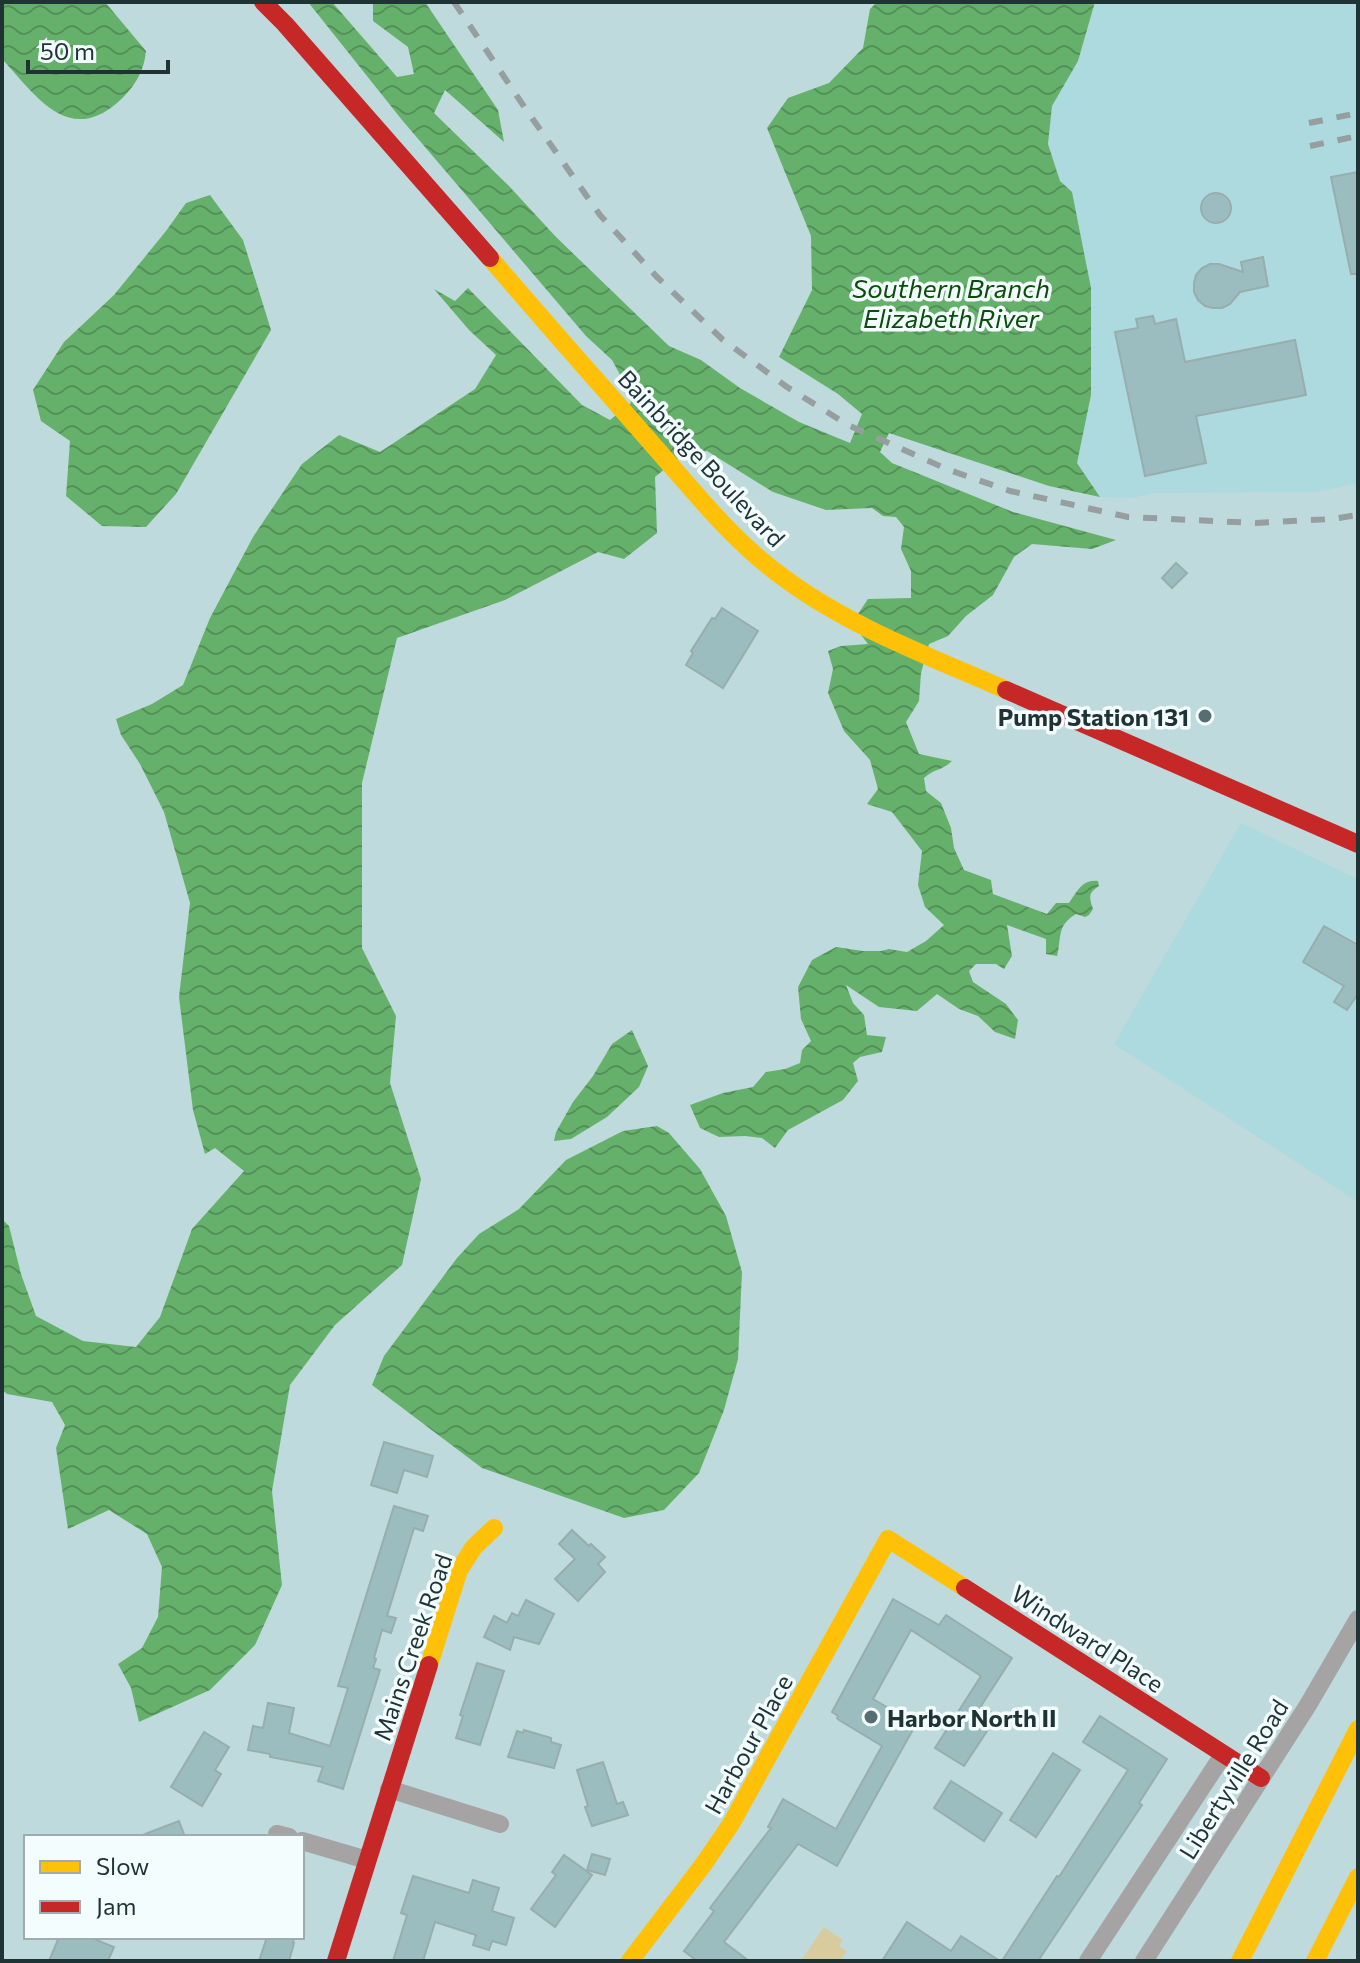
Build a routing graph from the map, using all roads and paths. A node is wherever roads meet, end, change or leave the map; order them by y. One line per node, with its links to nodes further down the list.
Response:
1 (263, 2): 2 (main road, Bainbridge Boulevard)
2 (1358, 844)
3 (494, 1528): 9 (main road, Mains Creek Road)
4 (888, 1539): 7 (main road, Windward Place); 15 (main road, Harbour Place)
5 (1358, 1619): 8 (street, Libertyville Road)
6 (1358, 1729): 18 (main road)
7 (1223, 1755): 8 (main road, Windward Place); 16 (street)
8 (1261, 1778): 17 (street, Libertyville Road)
9 (389, 1789): 10 (street); 12 (main road, Mains Creek Road)
10 (500, 1824)
11 (304, 1842): 12 (street)
12 (367, 1860): 14 (main road, Mains Creek Road)
13 (1358, 1877): 19 (main road)
14 (336, 1961)
15 (630, 1961)
16 (1088, 1961)
17 (1144, 1961)
18 (1240, 1961)
19 (1315, 1961)

